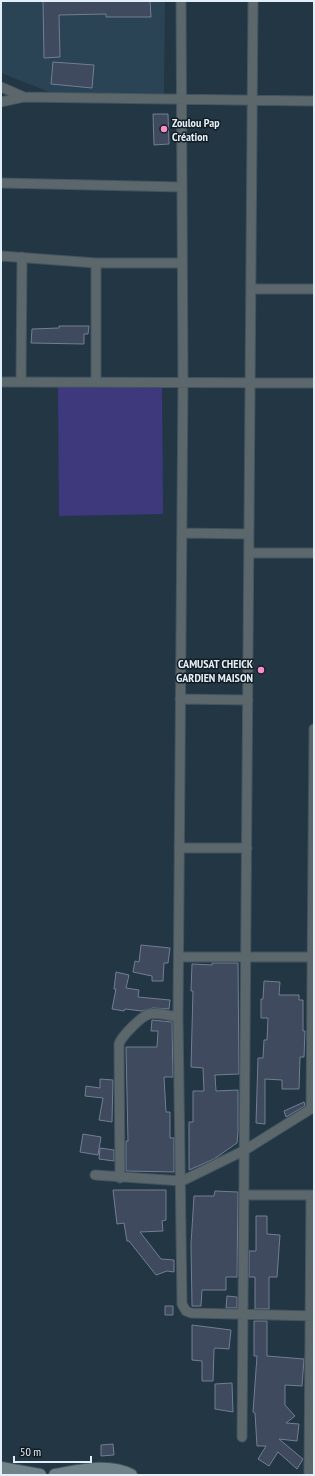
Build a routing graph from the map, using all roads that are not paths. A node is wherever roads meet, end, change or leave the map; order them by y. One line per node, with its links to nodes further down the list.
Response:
1 (181, 1): 5 (street)
2 (254, 1): 6 (street)
3 (1, 87): 4 (street)
4 (24, 97): 5 (street); 8 (street)
5 (183, 100): 6 (street); 10 (street)
6 (254, 100): 7 (street); 15 (street)
7 (314, 101)
8 (1, 102)
9 (1, 183): 10 (street)
10 (182, 187): 14 (street)
11 (1, 256): 12 (street)
12 (22, 257): 13 (street); 18 (street)
13 (96, 263): 14 (street); 19 (street)
14 (182, 263): 20 (street)
15 (251, 289): 16 (street); 21 (street)
16 (314, 289)
17 (1, 382): 18 (street)
18 (21, 382): 19 (street)
19 (96, 382): 20 (street)
20 (183, 382): 21 (street); 23 (street)
21 (250, 382): 22 (street); 24 (street)
22 (314, 383)
23 (182, 533): 24 (street); 27 (street)
24 (249, 534): 25 (street)
25 (249, 553): 26 (street); 28 (street)
26 (314, 553)
27 (180, 699): 28 (street); 31 (street)
28 (248, 700): 32 (street)
29 (314, 730): 30 (street)
30 (314, 739): 33 (street)
31 (179, 848): 32 (street); 34 (street)
32 (247, 848): 35 (street)
33 (313, 922): 36 (street)
34 (179, 957): 35 (street); 37 (street)
35 (246, 957): 36 (street); 39 (street)
36 (313, 957): 38 (street)
37 (178, 1017): 41 (street); 42 (street)
38 (313, 1108): 39 (street)
39 (245, 1150): 42 (street); 43 (street)
40 (95, 1175): 41 (street)
41 (120, 1178): 42 (street)
42 (182, 1181): 45 (street)
43 (244, 1195): 44 (street); 45 (street)
44 (313, 1195): 46 (street)
45 (244, 1316): 46 (street); 47 (street)
46 (312, 1316): 49 (street)
47 (242, 1437)
48 (1, 1468): 50 (street)
49 (309, 1473)
50 (40, 1475)
51 (55, 1475): 52 (street)
52 (131, 1475)

